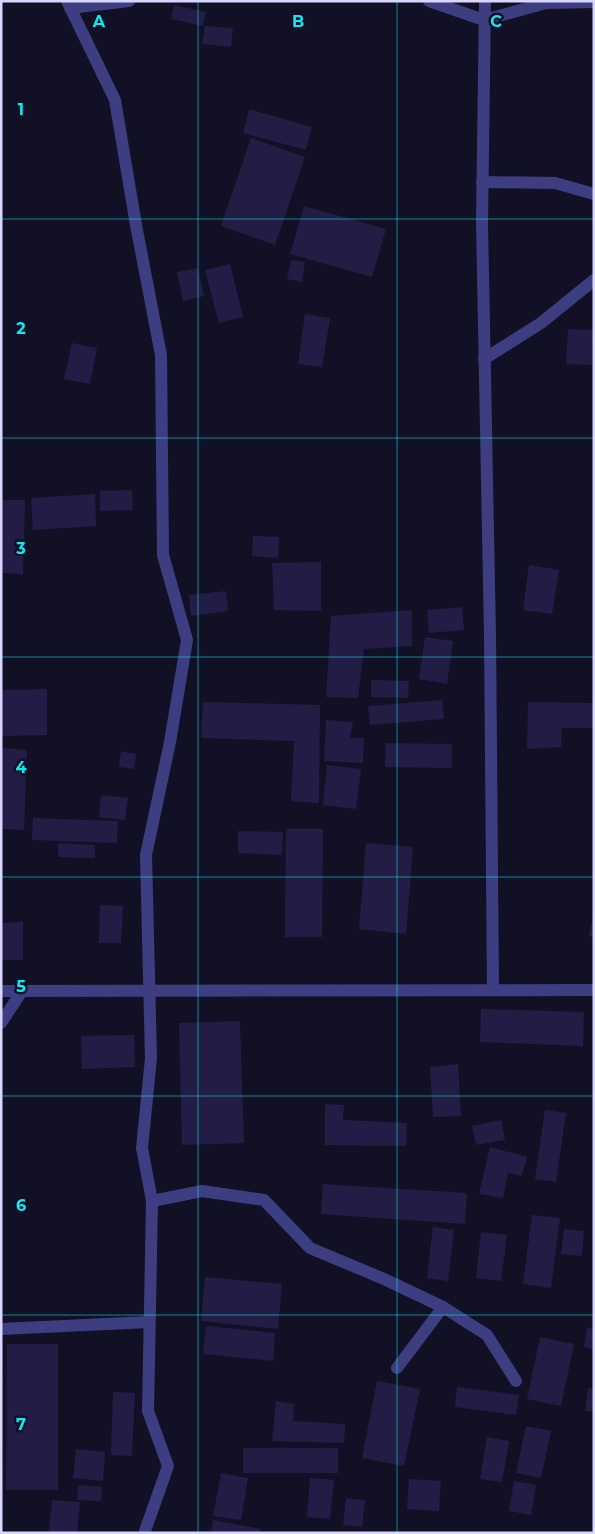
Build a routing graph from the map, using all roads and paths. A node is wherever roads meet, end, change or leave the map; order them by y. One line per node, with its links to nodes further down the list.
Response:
1 (129, 1): 5 (street)
2 (429, 1): 6 (street)
3 (485, 1): 6 (street)
4 (594, 2): 6 (street)
5 (69, 5): 15 (street)
6 (484, 20): 7 (street)
7 (482, 182): 8 (street); 10 (street)
8 (594, 194)
9 (594, 280): 10 (street)
10 (484, 359): 11 (street)
11 (493, 990): 12 (street); 15 (street)
12 (594, 990)
13 (1, 991): 14 (street)
14 (22, 991): 15 (street); 16 (street)
15 (150, 991): 17 (street)
16 (1, 1023)
17 (152, 1201): 18 (street); 19 (street)
18 (443, 1307): 21 (street); 22 (street)
19 (149, 1322): 20 (street); 23 (street)
20 (1, 1329)
21 (397, 1368)
22 (516, 1381)
23 (145, 1531)

